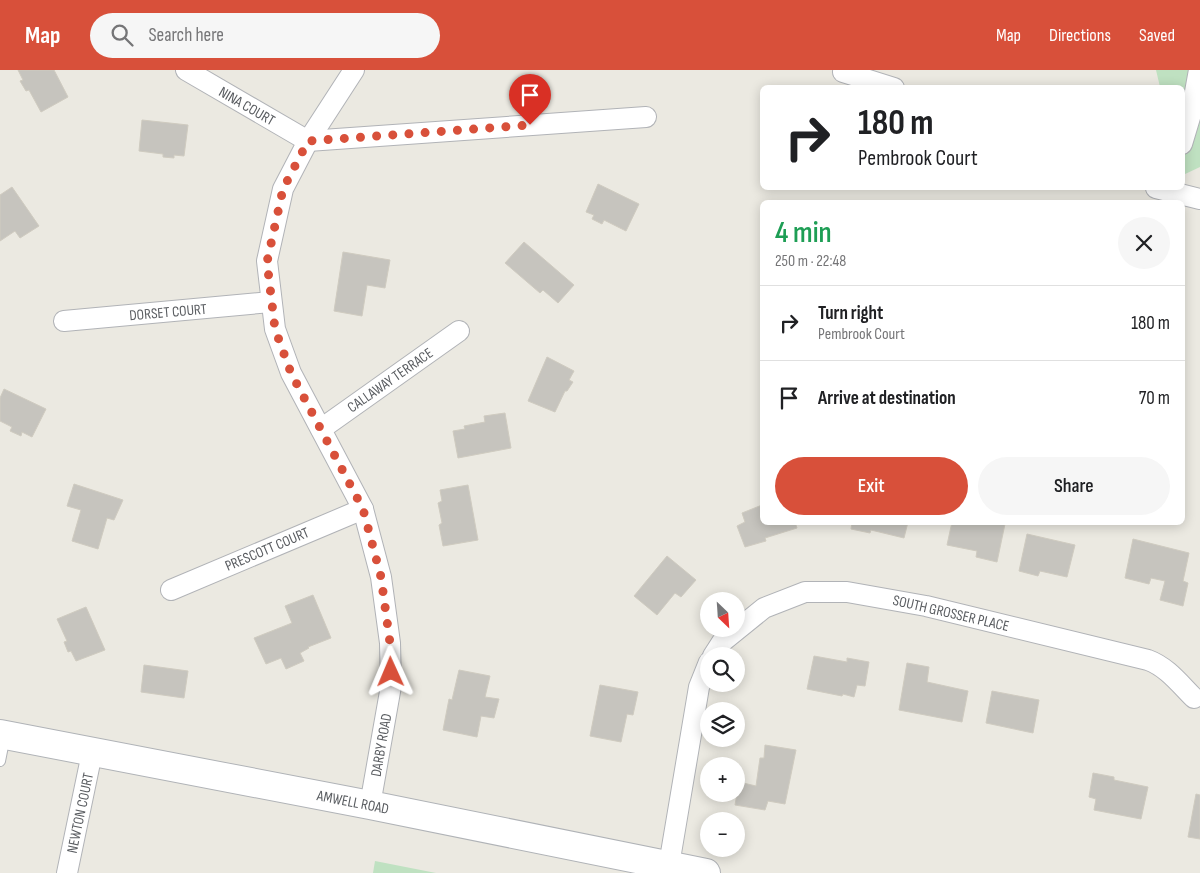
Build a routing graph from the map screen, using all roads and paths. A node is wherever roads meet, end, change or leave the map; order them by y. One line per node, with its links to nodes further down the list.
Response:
1 (186, 70): 8 (street, NINA COURT)
2 (354, 70): 8 (street, DARBY ROAD)
3 (1199, 70): 7 (street)
4 (843, 72): 5 (street)
5 (884, 85)
6 (646, 117): 8 (street)
7 (1185, 134)
8 (308, 141): 11 (street, DARBY ROAD)
9 (1168, 190): 10 (street)
10 (1200, 199)
11 (271, 302): 12 (street, DORSET COURT); 14 (street, DARBY ROAD)
12 (64, 321)
13 (459, 331): 14 (street, CALLAWAY TERRACE)
14 (321, 429): 15 (street, DARBY ROAD)
15 (363, 509): 16 (street, PRESCOTT COURT); 22 (street, DARBY ROAD)
16 (171, 590)
17 (719, 647): 19 (street, SOUTH GROSSER PLACE)
18 (700, 682): 23 (street)
19 (1194, 698)
20 (2, 743): 21 (main road, AMWELL ROAD)
21 (92, 753): 22 (main road, AMWELL ROAD); 24 (street, NEWTON COURT)
22 (370, 805): 23 (main road, AMWELL ROAD)
23 (669, 865): 25 (main road, AMWELL ROAD)
24 (67, 873)
25 (706, 873)

